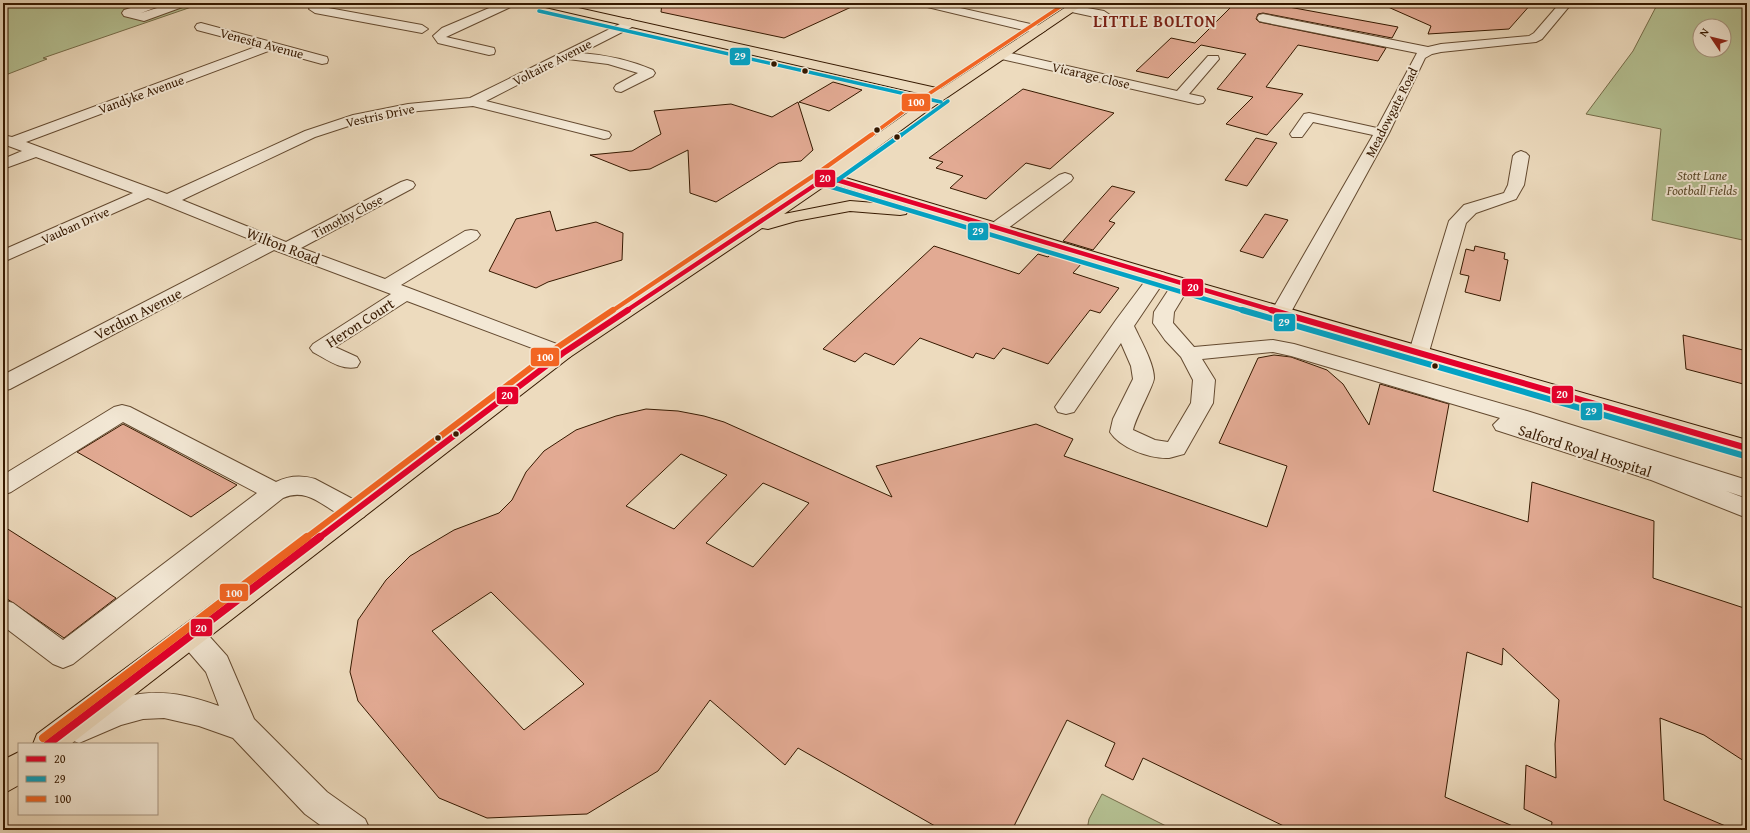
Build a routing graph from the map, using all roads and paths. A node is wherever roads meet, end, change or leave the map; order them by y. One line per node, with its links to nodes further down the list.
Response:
1 (158, 3): 2 (street)
2 (184, 3)
3 (320, 3): 13 (street)
4 (511, 3): 17 (street)
5 (541, 3): 11 (main road)
6 (923, 3): 14 (street)
7 (1566, 3): 16 (street, Meadowgate Road)
8 (1076, 6): 9 (street); 14 (main road)
9 (1104, 16)
10 (1263, 18): 16 (street)
11 (630, 23): 18 (street, Voltaire Avenue); 23 (main road)
12 (201, 27): 15 (street, Venesta Avenue)
13 (422, 29)
14 (1040, 30): 19 (main road)
15 (270, 46): 21 (street, Venesta Avenue); 32 (street, Vandyke Avenue)
16 (1428, 50): 29 (street, Meadowgate Road)
17 (489, 51)
18 (566, 55): 24 (street); 28 (street, Voltaire Avenue)
19 (1002, 55): 22 (main road); 26 (street, Vicarage Close)
20 (1213, 59): 26 (street)
21 (322, 60)
22 (978, 70): 23 (main road); 25 (main road)
23 (872, 76): 25 (main road)
24 (621, 88)
25 (943, 94): 36 (main road)
26 (1180, 96): 27 (street, Vicarage Close)
27 (1198, 100)
28 (473, 102): 31 (street, Vestris Drive); 40 (street, Vestris Drive)
29 (1382, 133): 30 (street); 51 (street, Meadowgate Road)
30 (1297, 134)
31 (604, 135)
32 (7, 141): 33 (street, Wilton Road)
33 (34, 152): 35 (street); 39 (street, Wilton Road)
34 (1521, 156): 53 (street)
35 (3, 164)
36 (827, 177): 41 (main road); 43 (main road)
37 (1065, 178): 42 (street)
38 (406, 185): 45 (street, Timothy Close)
39 (146, 193): 40 (street, Wilton Road); 46 (street, Vauban Drive)
40 (168, 200): 45 (street, Wilton Road)
41 (960, 217): 42 (main road); 43 (main road)
42 (997, 228): 47 (main road)
43 (746, 231): 54 (main road)
44 (471, 235): 49 (street)
45 (280, 246): 49 (street, Wilton Road); 57 (street, Verdun Avenue)
46 (3, 258)
47 (1158, 277): 48 (main road); 52 (street)
48 (1182, 284): 51 (main road); 55 (street)
49 (387, 286): 50 (street, Wilton Road)
50 (406, 293): 54 (street, Wilton Road); 56 (street, Heron Court)
51 (1281, 312): 53 (main road)
52 (1123, 324): 55 (street); 58 (street)
53 (1419, 352): 60 (main road)
54 (563, 354): 65 (main road)
55 (1189, 354): 59 (street)
56 (350, 362)
57 (3, 384)
58 (1066, 407)
59 (1519, 416): 62 (street, Salford Royal Hospital); 64 (street, Salford Royal Hospital)
60 (1747, 448)
61 (3, 486): 63 (street)
62 (1747, 489)
63 (275, 492): 65 (street); 66 (street)
64 (1747, 509)
65 (355, 510): 67 (main road)
66 (3, 611)
67 (191, 635): 68 (street); 69 (main road)
68 (243, 728): 69 (street); 72 (street)
69 (50, 742)
70 (18, 767): 71 (main road)
71 (3, 779)
72 (354, 830)

